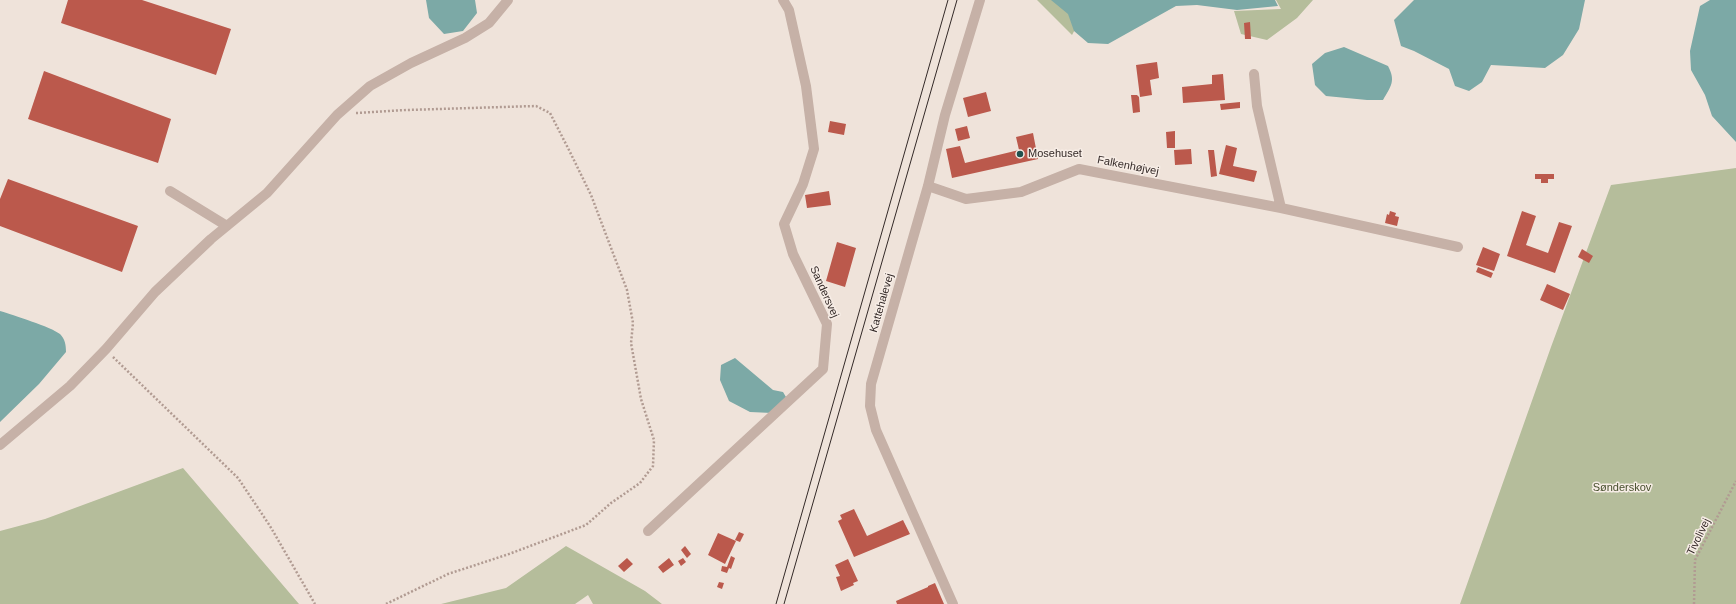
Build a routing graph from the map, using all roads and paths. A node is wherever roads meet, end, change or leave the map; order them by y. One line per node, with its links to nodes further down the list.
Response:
1 (508, 0): 5 (street)
2 (783, 0): 14 (street, Sandersvej)
3 (980, 0): 6 (street, Kattehalevej)
4 (1254, 74): 8 (street)
5 (337, 115): 9 (street); 16 (path)
6 (928, 186): 8 (street, Falkenhøjvej); 17 (street, Kattehalevej)
7 (170, 191): 9 (street)
8 (1281, 208): 10 (street, Falkenhøjvej)
9 (227, 226): 11 (street)
10 (1458, 247)
11 (106, 349): 12 (street); 15 (path)
12 (0, 445)
13 (1736, 481): 18 (path, Tivolivej)
14 (648, 531)
15 (315, 604)
16 (386, 604)
17 (953, 604)
18 (1694, 604)

